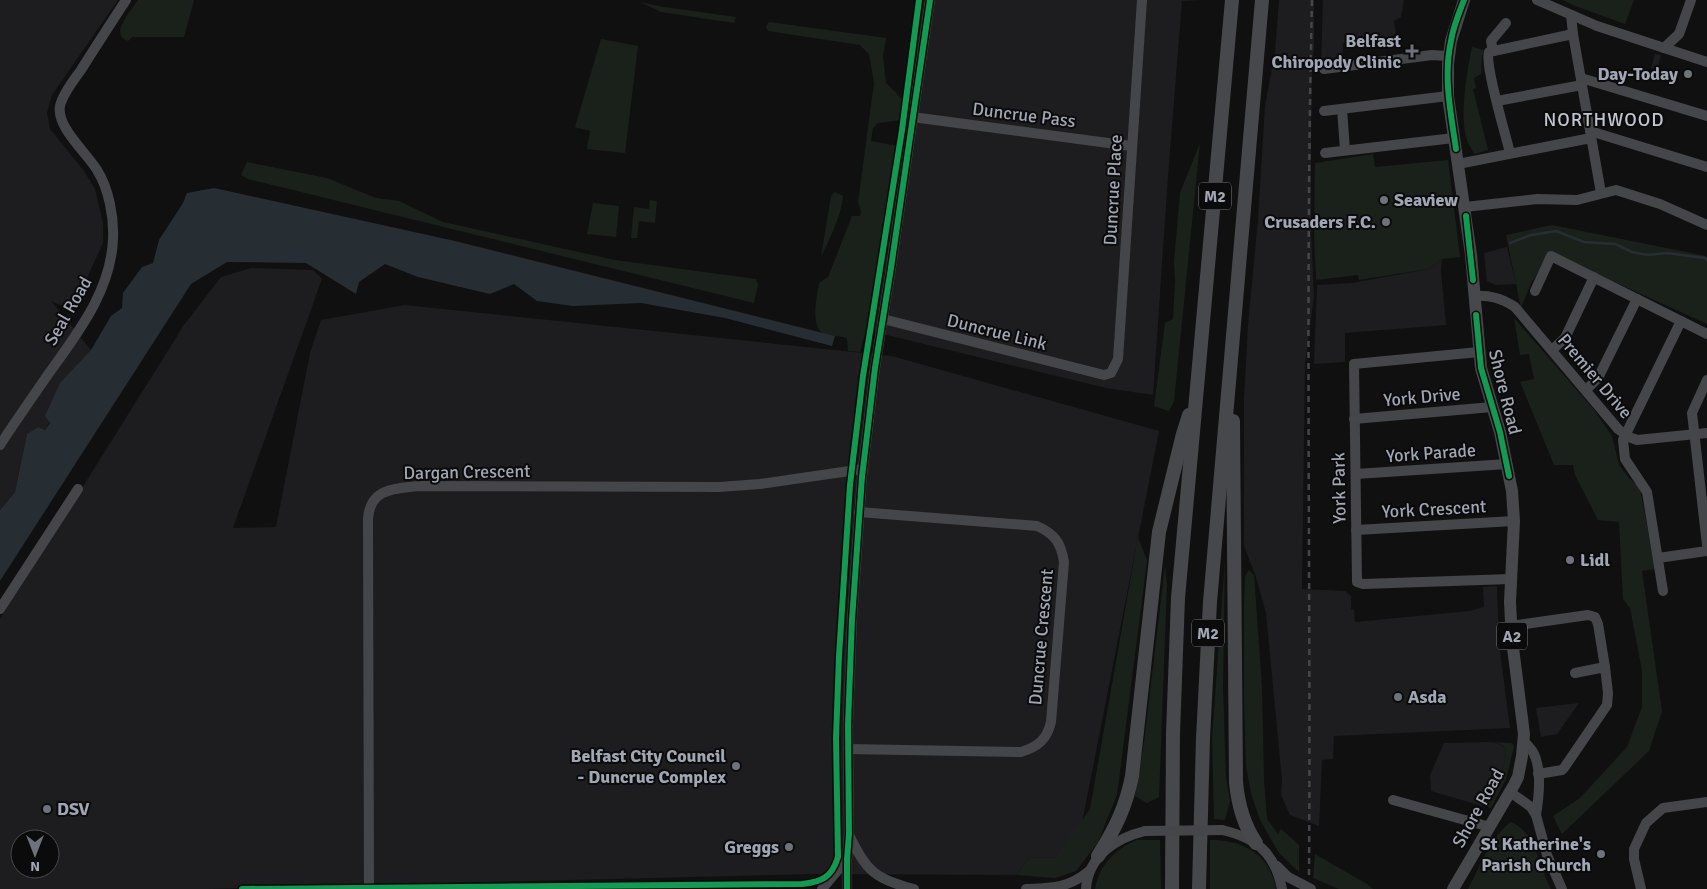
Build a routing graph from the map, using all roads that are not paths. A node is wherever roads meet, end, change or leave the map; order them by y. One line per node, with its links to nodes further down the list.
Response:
1 (126, 0): 56 (street, Seal Road)
2 (930, 0): 25 (street)
3 (1142, 0): 28 (street, Duncrue Place)
4 (1232, 0): 50 (highway, M2)
5 (1262, 0): 47 (highway, M2)
6 (1464, 0): 16 (main road, Shore Road / A2)
7 (1537, 0): 9 (street)
8 (1691, 0): 12 (street)
9 (1571, 15): 11 (street); 13 (street)
10 (1506, 23): 14 (street)
11 (1573, 34): 14 (street); 19 (street)
12 (1679, 34): 13 (street); 15 (street)
13 (1664, 48): 15 (street)
14 (1494, 51): 21 (street)
15 (1685, 55): 17 (street)
16 (1448, 56): 18 (street); 20 (main road, Shore Road / A2)
17 (1707, 62)
18 (1324, 69)
19 (1581, 81): 21 (street); 24 (street); 26 (street)
20 (1448, 96): 22 (street); 27 (main road, Shore Road / A2)
21 (1497, 101): 31 (street)
22 (1342, 108): 23 (street); 29 (street)
23 (1324, 111)
24 (1707, 116)
25 (912, 117): 28 (street, Duncrue Pass); 41 (street)
26 (1591, 135): 31 (street); 33 (street); 34 (street)
27 (1454, 138): 29 (street); 32 (main road, Shore Road / A2)
28 (1131, 146): 46 (street, Duncrue Place)
29 (1345, 150): 30 (street)
30 (1326, 153)
31 (1510, 153): 32 (street)
32 (1458, 164): 35 (main road, Shore Road / A2)
33 (1707, 167)
34 (1601, 193): 35 (street); 36 (street)
35 (1464, 207): 39 (main road, Shore Road / A2)
36 (1707, 225)
37 (1594, 277): 38 (street); 40 (street); 44 (street)
38 (1535, 291)
39 (1474, 296): 44 (street, Premier Drive); 45 (main road, Shore Road / A2)
40 (1638, 298): 42 (street); 49 (street)
41 (883, 319): 46 (street, Duncrue Link); 58 (street)
42 (1681, 321): 43 (street); 54 (street)
43 (1707, 334)
44 (1552, 350): 49 (street, Premier Drive)
45 (1479, 352): 51 (main road, Shore Road / A2); 52 (street, York Park)
46 (1104, 375)
47 (1228, 378): 82 (highway); 94 (highway, M2)
48 (1707, 380): 55 (street)
49 (1586, 390): 54 (street, Premier Drive)
50 (1197, 392): 83 (highway); 93 (highway, M2)
51 (1492, 407): 52 (street, York Drive); 57 (main road, Shore Road / A2)
52 (1354, 419): 59 (street, York Park)
53 (1707, 433): 55 (street, Premier Drive)
54 (1624, 435): 55 (street, Premier Drive); 66 (street)
55 (1694, 435): 64 (street)
56 (0, 445)
57 (1507, 464): 59 (street, York Parade); 62 (main road, Shore Road / A2)
58 (863, 469): 61 (street); 87 (street, Dargan Crescent)
59 (1356, 474): 63 (street, York Park)
60 (78, 489): 69 (street)
61 (859, 512): 74 (street); 74 (street, Duncrue Crescent)
62 (1514, 521): 63 (street, York Crescent); 67 (main road, Shore Road / A2)
63 (1356, 530): 67 (street, York Park)
64 (1707, 545)
65 (1707, 551): 66 (street)
66 (1658, 558): 68 (street)
67 (1511, 579): 70 (main road, Shore Road / A2)
68 (1663, 591)
69 (0, 609)
70 (1511, 626): 71 (street); 73 (main road, Shore Road / A2)
71 (1605, 667): 72 (street); 75 (street)
72 (1574, 672)
73 (1524, 741): 75 (street); 76 (main road, Shore Road / A2)
74 (848, 749): 81 (street)
75 (1538, 774): 79 (street)
76 (1510, 792): 79 (street); 80 (main road, Shore Road / A2)
77 (1393, 800): 80 (street)
78 (1707, 802): 99 (street)
79 (1536, 815): 98 (street)
80 (1490, 827): 97 (main road, Shore Road / A2)
81 (849, 834): 84 (street); 90 (street)
82 (1256, 842): 83 (street, bridge); 85 (street)
83 (1098, 856): 86 (street)
84 (846, 860): 88 (street); 89 (street)
85 (1273, 862): 95 (street); 96 (street)
86 (1089, 871): 91 (street); 92 (street)
87 (369, 889)
88 (822, 889)
89 (847, 889)
90 (914, 889)
91 (1026, 889)
92 (1086, 889)
93 (1172, 889)
94 (1200, 889)
95 (1282, 889)
96 (1311, 889)
97 (1453, 889)
98 (1562, 889)
99 (1641, 889)

